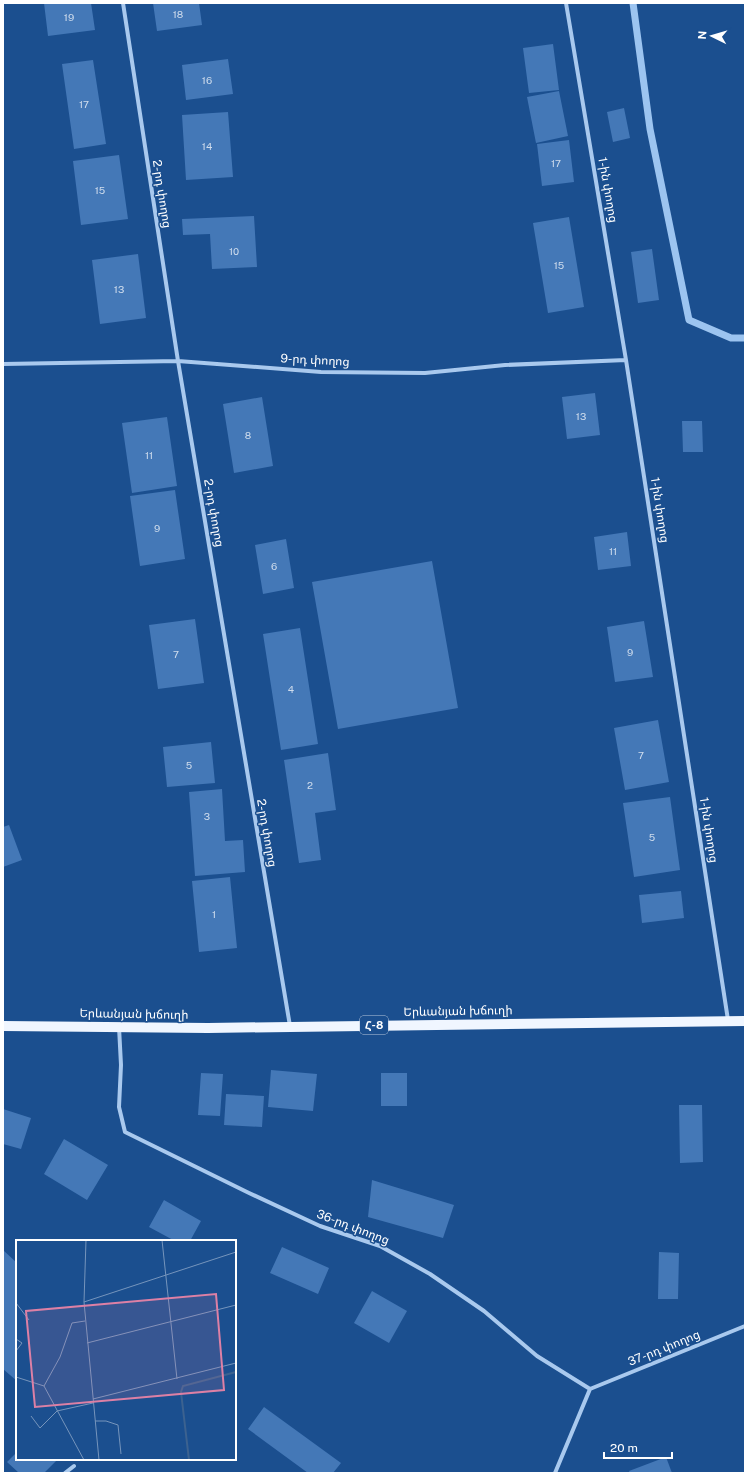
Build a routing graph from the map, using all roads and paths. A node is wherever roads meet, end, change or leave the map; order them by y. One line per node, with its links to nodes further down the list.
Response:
1 (123, 3): 4 (street, 2-րդ փողոց)
2 (566, 3): 3 (street, 1-ին փողոց)
3 (626, 360): 4 (street, 9-րդ փողոց); 6 (street, 1-ին փողոց)
4 (178, 361): 5 (street, 9-րդ փողոց); 9 (street, 2-րդ փողոց)
5 (3, 364)
6 (728, 1021): 7 (main road, Երևանյան խճուղի / Հ-8); 9 (main road, Երևանյան խճուղի / Հ-8)
7 (745, 1021)
8 (3, 1026): 10 (main road, Երևանյան խճուղի / Հ-8)
9 (290, 1026): 10 (main road, Երևանյան խճուղի / Հ-8)
10 (119, 1027): 12 (street, 36-րդ փողոց)
11 (745, 1326): 12 (street, 37-րդ փողոց)
12 (590, 1389): 15 (street)
13 (74, 1466): 14 (street)
14 (65, 1473)
15 (555, 1473)

